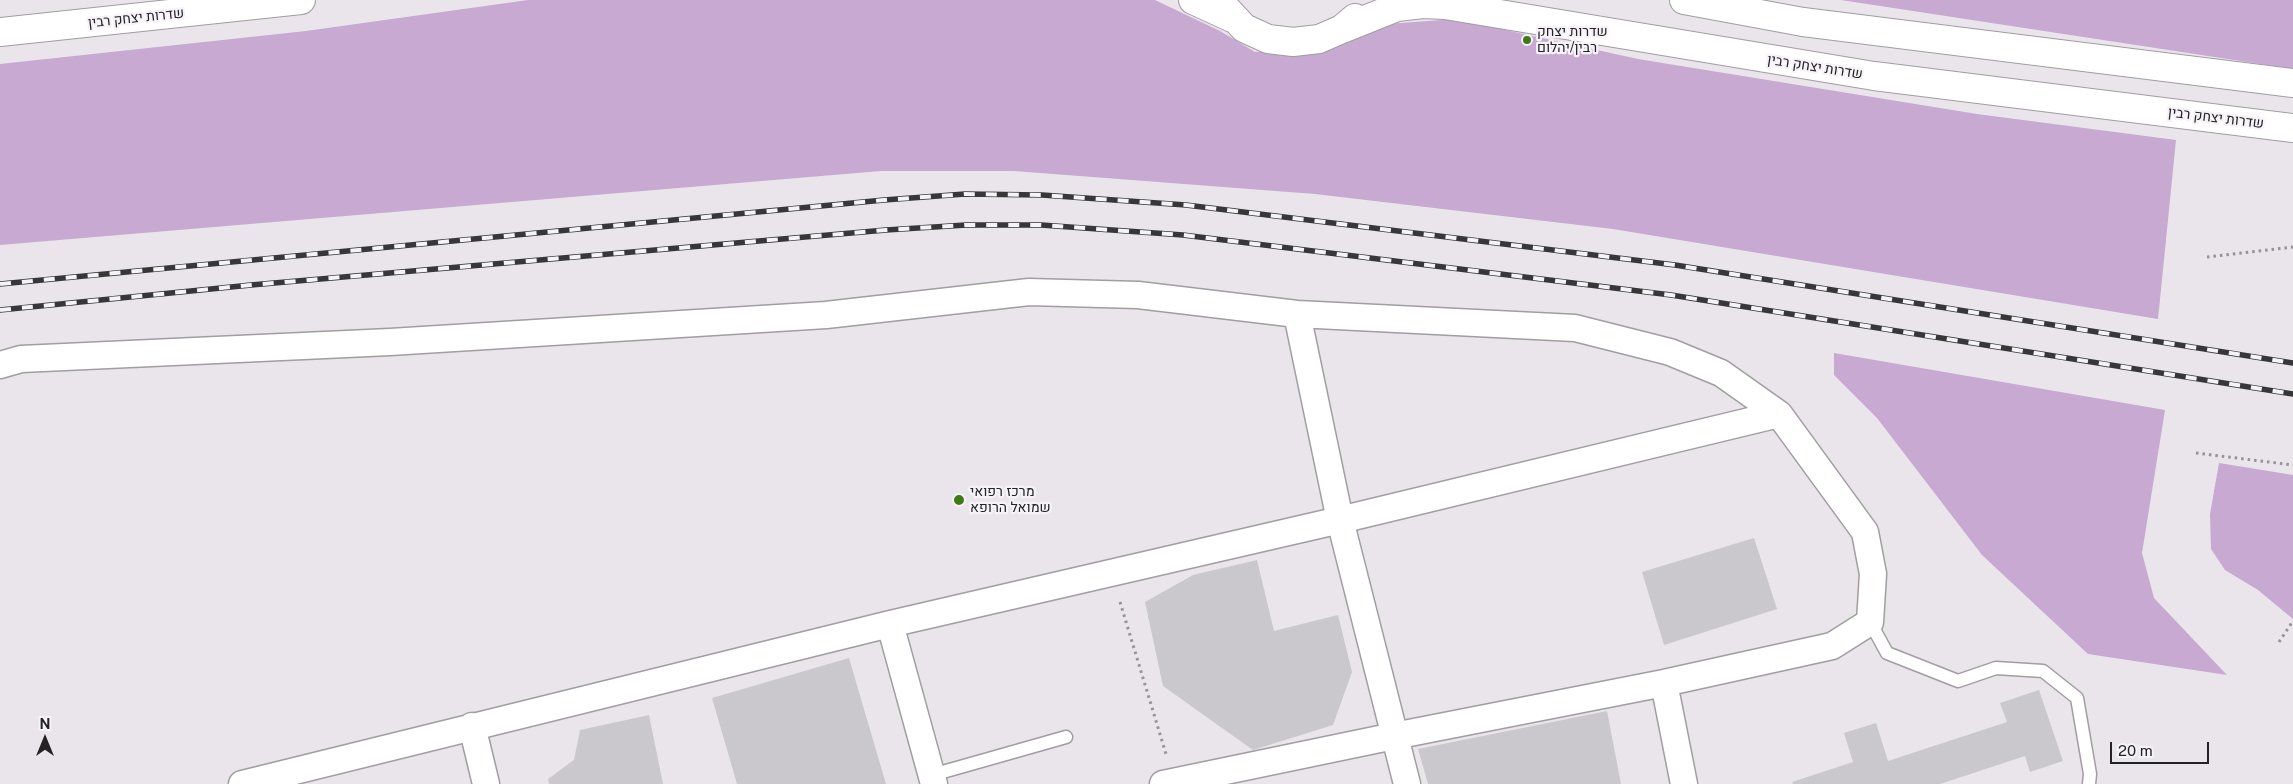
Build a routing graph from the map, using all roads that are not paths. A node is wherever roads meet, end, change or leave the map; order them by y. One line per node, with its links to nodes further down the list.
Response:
1 (301, 0): 7 (main road, שדרות יצחק רבין)
2 (1193, 0): 5 (main road)
3 (1370, 0): 6 (main road)
4 (1684, 0): 8 (main road)
5 (1225, 9): 6 (main road, שדרות יצחק רבין)
6 (1342, 29): 9 (main road, שדרות יצחק רבין)
7 (0, 32)
8 (2293, 82)
9 (2293, 128)
10 (1297, 314): 11 (street); 12 (street); 13 (street)
11 (0, 365)
12 (1779, 414): 13 (street); 14 (street)
13 (1340, 520): 15 (street); 18 (street)
14 (1870, 622): 16 (street); 26 (lane)
15 (890, 624): 17 (street); 20 (street)
16 (1664, 684): 18 (street); 25 (street)
17 (472, 726): 22 (street); 23 (street)
18 (1394, 736): 21 (street); 24 (street)
19 (1066, 737): 20 (lane)
20 (933, 780)
21 (1168, 783)
22 (242, 784)
23 (486, 784)
24 (1407, 784)
25 (1684, 784)
26 (2089, 784)

